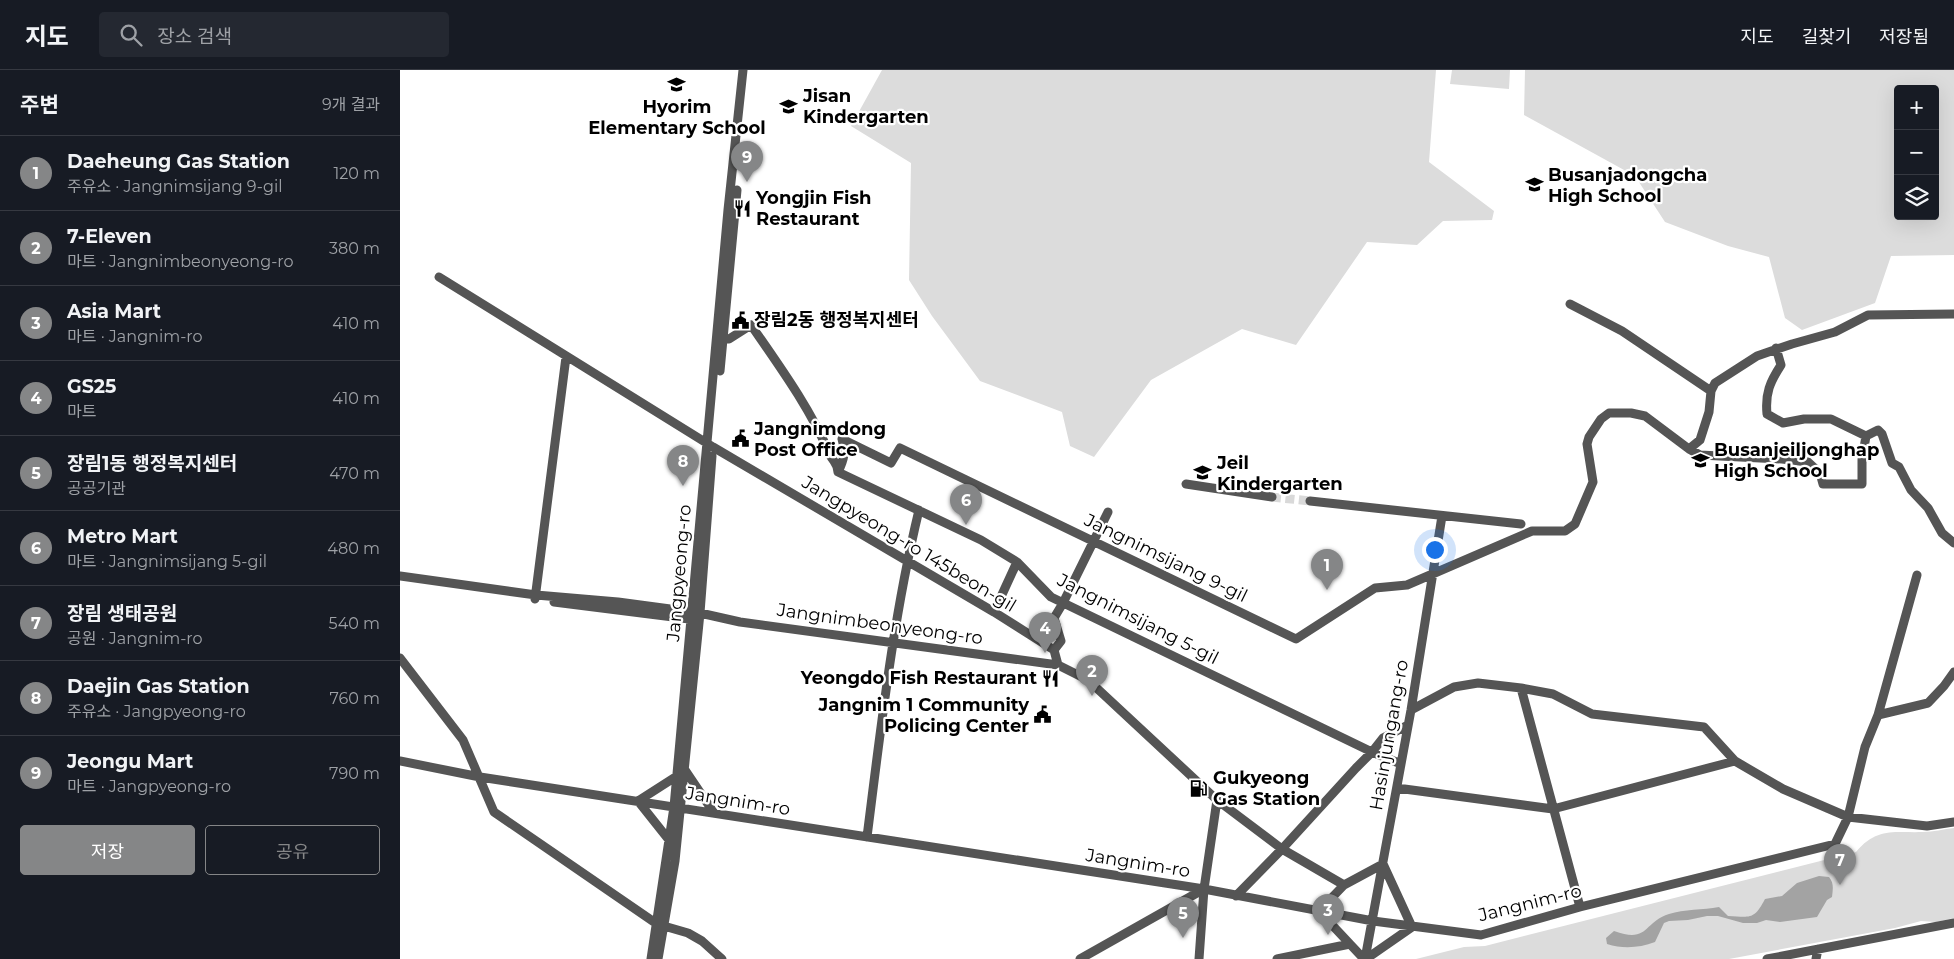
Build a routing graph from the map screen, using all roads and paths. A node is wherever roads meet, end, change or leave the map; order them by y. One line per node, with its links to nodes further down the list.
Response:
1 (743, 70): 3 (street, Jangpyeong-ro)
2 (749, 70): 3 (street, Jangpyeong-ro)
3 (744, 96): 7 (street, Jangpyeong-ro)
4 (439, 277): 9 (street, Jangpyeong-ro 145beon-gil)
5 (1570, 304): 10 (street)
6 (1954, 314): 8 (street)
7 (720, 338): 12 (street, Jangpyeong-ro); 14 (street)
8 (1776, 348): 10 (street); 11 (street)
9 (566, 357): 12 (street, Jangpyeong-ro 145beon-gil); 30 (street)
10 (1711, 391): 13 (street)
11 (1866, 436): 13 (street); 23 (street)
12 (710, 445): 24 (street, Jangpyeong-ro 145beon-gil); 33 (street, Jangpyeong-ro)
13 (1689, 450): 26 (street)
14 (838, 472): 18 (street, Jangnimsijang 5-gil); 22 (street, Jangnimsijang 9-gil)
15 (1186, 484): 16 (street)
16 (1272, 497)
17 (1310, 501): 20 (street)
18 (919, 510): 24 (street); 25 (street, Jangnimsijang 5-gil)
19 (1108, 512): 22 (street)
20 (1442, 516): 21 (street); 26 (street, Hasinjungang-ro)
21 (1521, 524)
22 (1094, 540): 26 (street, Jangnimsijang 9-gil); 31 (street)
23 (1954, 543)
24 (907, 559): 32 (street, Jangpyeong-ro 145beon-gil); 34 (street)
25 (1017, 562): 31 (street, Jangnimsijang 5-gil); 32 (street)
26 (1432, 575): 40 (street, Hasinjungang-ro)
27 (1917, 575): 41 (street)
28 (400, 576): 30 (street)
29 (400, 581): 30 (street)
30 (536, 598): 33 (street)
31 (1063, 603): 35 (street); 43 (street, Jangnimsijang 5-gil)
32 (994, 612): 35 (street, Jangpyeong-ro 145beon-gil)
33 (696, 616): 34 (street, Jangnimbeonyeong-ro); 47 (street, Jangpyeong-ro)
34 (892, 643): 37 (street, Jangnimbeonyeong-ro); 57 (street)
35 (1054, 650): 37 (street)
36 (400, 658): 48 (street)
37 (1058, 665): 50 (street, Jangnimbeonyeong-ro)
38 (1954, 672): 41 (street)
39 (1521, 688): 40 (street); 45 (street); 53 (street)
40 (1411, 710): 42 (street, Hasinjungang-ro)
41 (1878, 715): 55 (street)
42 (1408, 725): 43 (street); 46 (street, Hasinjungang-ro)
43 (1372, 752): 46 (street, Jangnimsijang 5-gil); 59 (street)
44 (400, 761): 48 (street, Jangnim-ro)
45 (1735, 761): 53 (street); 55 (street)
46 (1401, 764): 49 (street, Hasinjungang-ro)
47 (681, 773): 51 (street); 52 (street, Jangpyeong-ro); 54 (street)
48 (480, 777): 51 (street, Jangnim-ro); 68 (street)
49 (1397, 788): 53 (street); 60 (street, Hasinjungang-ro)
50 (1217, 800): 59 (street, Jangnimbeonyeong-ro); 62 (street)
51 (638, 801): 52 (street, Jangnim-ro); 58 (street)
52 (678, 808): 54 (street, Jangnim-ro); 58 (street, Jangpyeong-ro); 68 (street, Jangpyeong-ro)
53 (1553, 809): 64 (street)
54 (714, 813): 57 (street, Jangnim-ro)
55 (1848, 817): 56 (street); 64 (street, Jangnim-ro)
56 (1954, 822)
57 (867, 837): 62 (street, Jangnim-ro)
58 (669, 840): 68 (street, Jangpyeong-ro)
59 (1282, 850): 61 (street, Jangnimbeonyeong-ro); 63 (street)
60 (1383, 864): 61 (street); 66 (street, Hasinjungang-ro); 69 (street)
61 (1344, 885): 65 (street)
62 (1204, 890): 63 (street, Jangnim-ro); 75 (street); 76 (street)
63 (1236, 896): 65 (street, Jangnim-ro)
64 (1580, 907): 69 (street, Jangnim-ro)
65 (1319, 911): 66 (street, Jangnim-ro); 70 (street)
66 (1373, 921): 69 (street, Jangnim-ro); 78 (street, Hasinjungang-ro)
67 (1954, 923): 71 (street)
68 (660, 925): 72 (street, Jangpyeong-ro); 73 (street, Jangpyeong-ro); 74 (street)
69 (1412, 927): 78 (street)
70 (1350, 944): 77 (street); 78 (street)
71 (1818, 949): 79 (street); 80 (street)
72 (651, 959)
73 (658, 959)
74 (722, 959)
75 (1080, 959)
76 (1199, 959)
77 (1277, 959)
78 (1365, 959)
79 (1767, 959)
80 (1816, 959)

